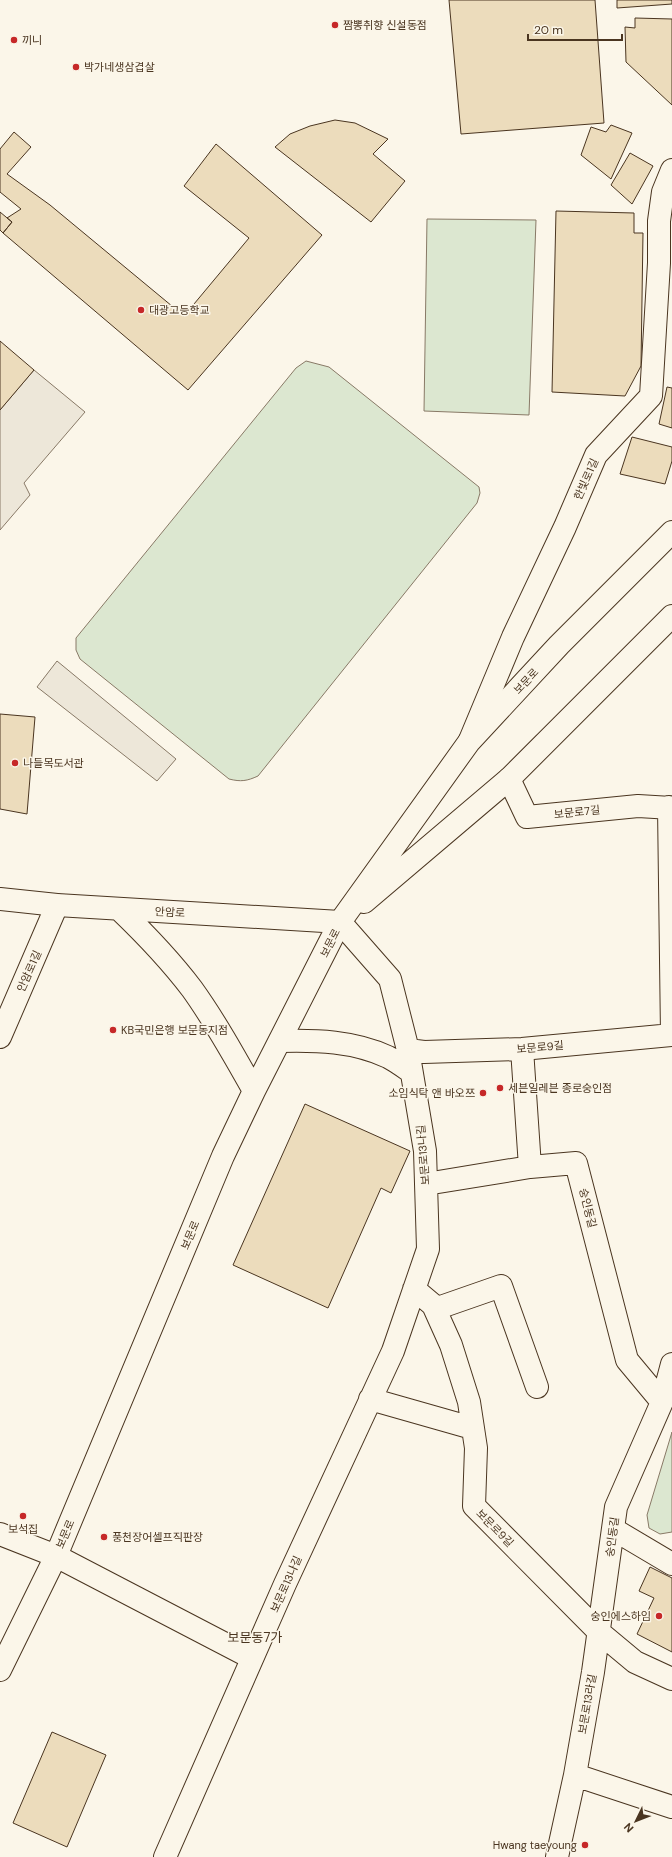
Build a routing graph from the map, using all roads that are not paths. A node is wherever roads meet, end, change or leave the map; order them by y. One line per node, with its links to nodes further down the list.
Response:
1 (672, 170): 4 (street, 한빛로1길)
2 (672, 532): 4 (street, 보문로)
3 (672, 616): 5 (street, 보문로)
4 (469, 742): 10 (street, 보문로)
5 (509, 779): 6 (street, 보문로7길); 10 (street, 보문로)
6 (671, 808): 11 (street, 보문로7길)
7 (0, 899): 8 (street, 안암로)
8 (57, 905): 9 (street, 안암로); 12 (street, 안암로1길)
9 (120, 910): 10 (street, 안암로); 17 (street)
10 (340, 922): 13 (street, 보문로); 15 (street, 보문로13나길)
11 (672, 1035): 14 (street, 보문로9길)
12 (0, 1037)
13 (280, 1041): 16 (street); 17 (street, 보문로)
14 (522, 1049): 15 (street, 보문로9길); 18 (street)
15 (408, 1050): 16 (street, 보문로13나길)
16 (412, 1072): 19 (street, 보문로13나길)
17 (254, 1091): 29 (street, 보문로)
18 (530, 1167): 19 (street); 25 (street, 숭인동길)
19 (426, 1184): 20 (street, 보문로13나길)
20 (414, 1289): 21 (street, 보문로9길); 24 (street, 보문로13나길)
21 (435, 1309): 23 (street); 26 (street, 보문로9길)
22 (672, 1364): 25 (street, 숭인동길)
23 (537, 1387)
24 (370, 1399): 26 (street); 32 (street, 보문로13나길)
25 (662, 1402): 27 (street, 숭인동길)
26 (472, 1428): 31 (street, 보문로9길)
27 (613, 1529): 30 (street); 31 (street, 숭인동길)
28 (0, 1534): 29 (street, 보문로)
29 (56, 1556): 32 (street, 보문로); 33 (street, 보문로)
30 (672, 1564)
31 (599, 1632): 34 (street, 보문로9길); 35 (street, 보문로13라길)
32 (252, 1658): 37 (street, 보문로13나길)
33 (0, 1670)
34 (672, 1680)
35 (575, 1775): 36 (street); 38 (street, 보문로13라길)
36 (672, 1807)
37 (166, 1857)
38 (557, 1857)

